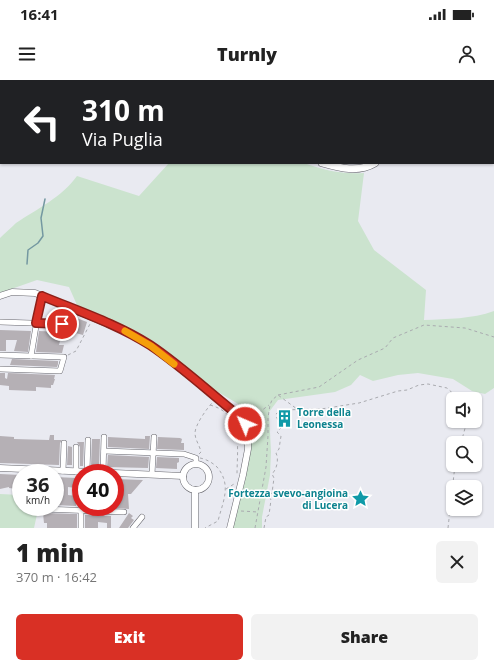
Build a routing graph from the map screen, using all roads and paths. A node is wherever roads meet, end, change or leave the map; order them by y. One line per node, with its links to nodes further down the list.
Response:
1 (328, 164): 2 (main road)
2 (373, 164)
3 (0, 296): 4 (street)
4 (42, 296): 5 (street); 7 (street)
5 (93, 317): 12 (path); 16 (street)
6 (0, 322): 7 (street)
7 (36, 323): 8 (street); 11 (street)
8 (62, 324)
9 (494, 337): 15 (path)
10 (0, 355): 11 (street)
11 (31, 356): 12 (street)
12 (64, 357): 13 (street)
13 (0, 369)
14 (451, 392): 19 (path)
15 (278, 395): 18 (path); 19 (path)
16 (217, 398): 17 (path); 20 (street)
17 (210, 405): 28 (path); 39 (path)
18 (270, 405): 20 (path); 44 (path)
19 (298, 410): 53 (path)
20 (245, 424): 51 (street)
21 (154, 437): 27 (street)
22 (104, 438): 26 (street)
23 (88, 440): 31 (street)
24 (64, 443): 29 (street)
25 (76, 447): 30 (street)
26 (104, 450): 27 (street); 32 (street)
27 (153, 452): 28 (street); 37 (street)
28 (196, 461): 38 (street); 41 (path); 42 (street)
29 (63, 464)
30 (80, 464)
31 (84, 464)
32 (103, 464)
33 (0, 468): 34 (street)
34 (12, 469)
35 (454, 472): 54 (path)
36 (124, 473): 37 (street)
37 (152, 474): 38 (street)
38 (183, 476): 42 (street)
39 (237, 477)
40 (235, 484): 41 (path)
41 (226, 489): 50 (path)
42 (195, 490): 49 (street)
43 (234, 510): 44 (path)
44 (258, 512): 52 (path)
45 (81, 516): 47 (street)
46 (142, 517): 48 (street)
47 (81, 528)
48 (133, 528)
49 (195, 528)
50 (205, 528)
51 (230, 528)
52 (255, 528)
53 (264, 528)
54 (448, 528)

